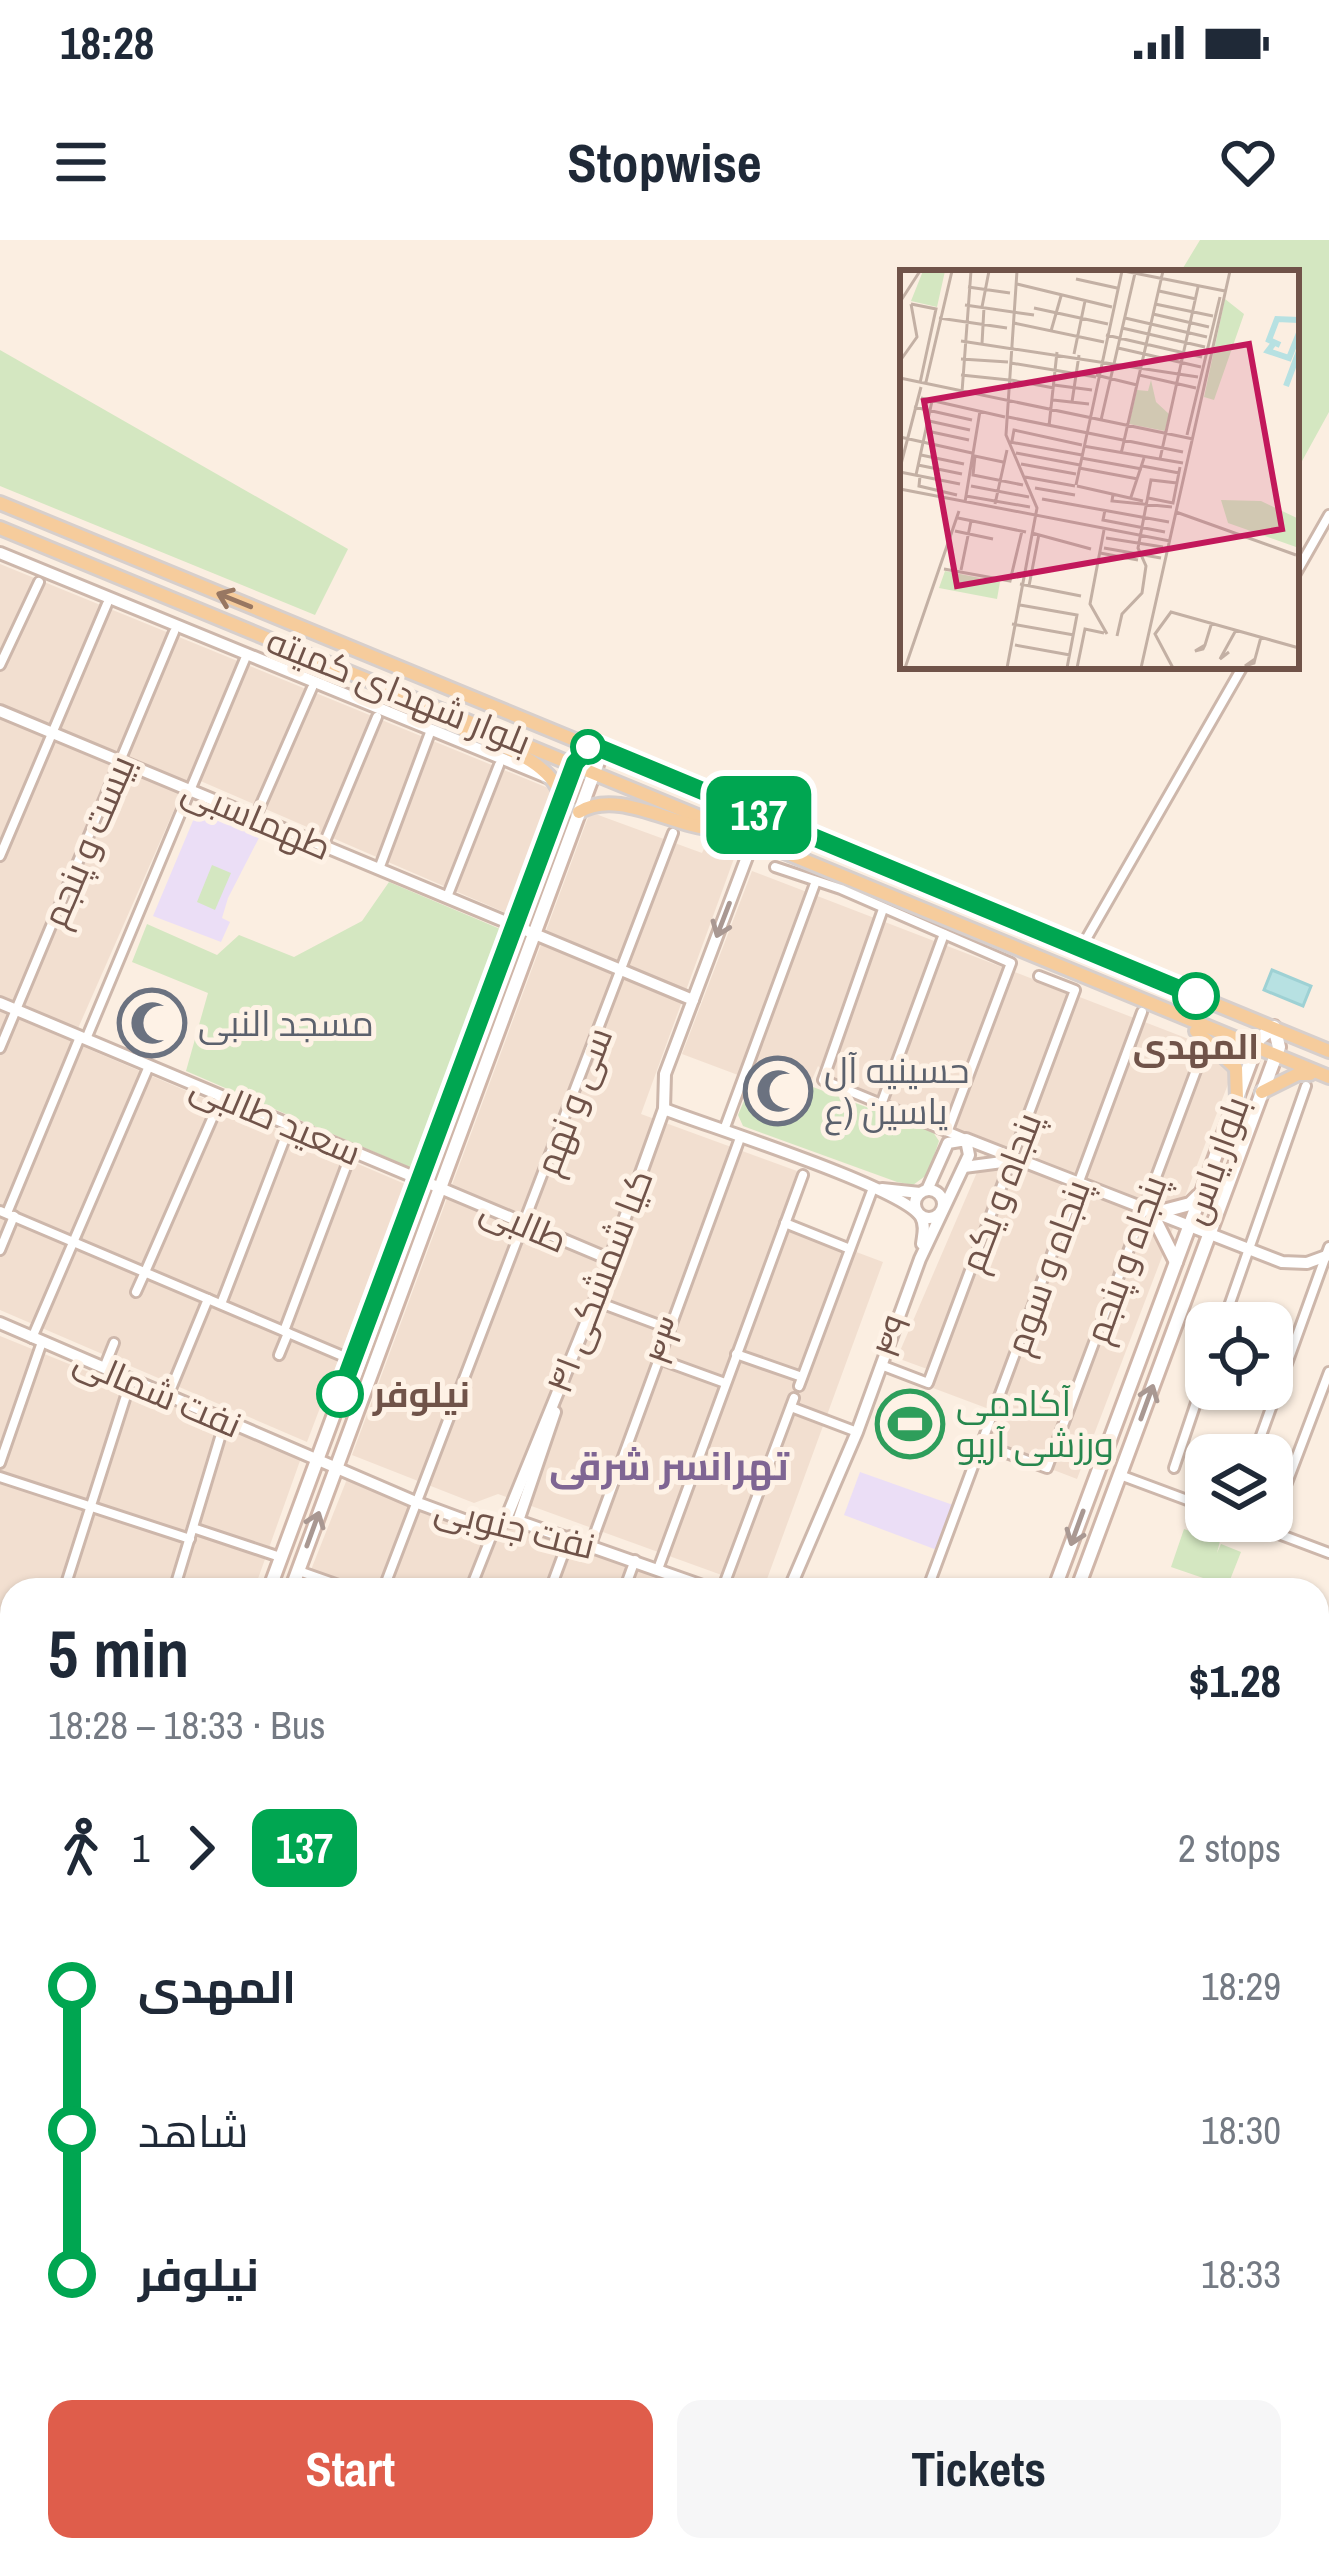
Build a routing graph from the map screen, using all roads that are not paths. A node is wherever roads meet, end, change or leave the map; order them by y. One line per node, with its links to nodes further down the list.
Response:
1 (0, 503): 18 (main road, بلوار شهدای کمیته, one-way to 1)
2 (1329, 515): 5 (street)
3 (0, 528): 13 (main road, بلوار شهدای کمیته)
4 (0, 553): 16 (street)
5 (1299, 568)
6 (39, 581): 10 (street)
7 (107, 604): 17 (street)
8 (174, 632): 19 (street, بیست و پنجم)
9 (245, 659): 24 (street)
10 (0, 665)
11 (1241, 669): 41 (street)
12 (312, 688): 27 (street)
13 (418, 701): 20 (main road, بلوار شهدای کمیته); 23 (main road)
14 (0, 711): 17 (street, طهماسبی)
15 (377, 717): 31 (street)
16 (432, 730): 23 (street); 34 (street)
17 (53, 733): 19 (street, طهماسبی); 32 (street)
18 (592, 745): 20 (main road); 22 (main road); 41 (main road, بلوار شهدای کمیته)
19 (122, 762): 24 (street, طهماسبی); 46 (street, بیست و پنجم)
20 (575, 763): 22 (main road, بلوار شهدای کمیته); 25 (main road)
21 (499, 765): 36 (street)
22 (595, 771): 26 (main road); 28 (main road, بلوار شهدای کمیته)
23 (557, 782): 25 (main road)
24 (190, 790): 27 (street, طهماسبی); 50 (street)
25 (562, 798): 38 (main road)
26 (578, 812): 28 (main road); 39 (main road)
27 (256, 818): 31 (street, طهماسبی)
28 (727, 830): 30 (main road, بلوار شهدای کمیته)
29 (673, 833): 42 (street, سی و نهم)
30 (753, 841): 44 (street, ۴۱ کیا شمشکی, one-way to 44); 48 (main road, بلوار شهدای کمیته)
31 (323, 846): 34 (street, طهماسبی)
32 (0, 856)
33 (775, 867): 35 (street)
34 (379, 869): 36 (street, طهماسبی)
35 (816, 881): 37 (street); 66 (street)
36 (447, 897): 38 (street, طهماسبی)
37 (883, 909): 40 (street); 62 (street)
38 (515, 926): 39 (street, طهماسبی); 73 (main road)
39 (533, 933): 42 (street); 75 (main road)
40 (944, 934): 62 (street); 65 (street)
41 (1080, 950): 49 (main road, بلوار شهدای کمیته)
42 (622, 970): 44 (street); 84 (street, سی و نهم)
43 (1039, 976): 70 (street, پنجاه و یکم)
44 (693, 1000): 63 (street, ۴۱ کیا شمشکی)
45 (0, 1003): 46 (street, سعید طالبی)
46 (16, 1010): 50 (street, سعید طالبی); 51 (street, بیست و پنجم)
47 (1142, 1012): 74 (street, پنجاه و سوم)
48 (1186, 1022): 54 (main road, بلوار شهدای کمیته); 61 (main road)
49 (1274, 1027): 53 (main road, بلوار شهدای کمیته); 54 (main road, بلوار یاس); 55 (main road, بلوار یاس)
50 (83, 1038): 56 (street, سعید طالبی); 81 (street)
51 (0, 1048)
52 (1204, 1049): 80 (street, پنجاه و پنجم)
53 (1329, 1051)
54 (1254, 1054): 55 (main road, بلوار شهدای کمیته); 61 (main road, بلوار یاس)
55 (1273, 1062): 57 (main road, بلوار شهدای کمیته); 59 (main road, بلوار یاس)
56 (149, 1066): 60 (street, سعید طالبی); 87 (street)
57 (1326, 1076): 59 (main road)
58 (1306, 1086): 89 (street)
59 (1262, 1092): 86 (main road, بلوار یاس)
60 (222, 1096): 64 (street, سعید طالبی); 95 (street)
61 (1237, 1099): 77 (main road, بلوار یاس)
62 (882, 1102): 65 (street)
63 (664, 1109): 66 (street); 92 (street, ۴۱ کیا شمشکی)
64 (290, 1125): 69 (street, سعید طالبی); 100 (street)
65 (949, 1130): 68 (street)
66 (723, 1132): 67 (street)
67 (740, 1138): 76 (street); 102 (street, ۴۳)
68 (963, 1138): 70 (street); 71 (street, ۴۹); 78 (street)
69 (352, 1151): 73 (street, سعید طالبی); 103 (street)
70 (1012, 1161): 71 (street); 74 (street); 110 (street, پنجاه و یکم)
71 (961, 1168): 79 (street, ۴۹)
72 (803, 1174): 83 (street)
73 (420, 1180): 75 (street, سعید طالبی); 109 (main road)
74 (1078, 1186): 80 (street); 120 (street, پنجاه و سوم)
75 (439, 1188): 84 (street, طالبی); 125 (main road)
76 (873, 1188): 78 (street); 82 (street); 88 (street)
77 (1203, 1190): 80 (main road); 85 (main road, بلوار یاس)
78 (924, 1191): 79 (street); 82 (street)
79 (943, 1209): 82 (street); 93 (street, ۴۹)
80 (1148, 1212): 85 (street); 94 (main road); 120 (street, پنجاه و پنجم)
81 (7, 1213): 87 (street); 90 (street)
82 (919, 1213): 93 (street)
83 (784, 1222): 88 (street); 106 (street)
84 (526, 1225): 92 (street, طالبی); 130 (street, سی و نهم)
85 (1189, 1228): 86 (street); 94 (main road, بلوار یاس)
86 (1209, 1235): 89 (street); 127 (main road, بلوار یاس, one-way to 86)
87 (74, 1242): 95 (street); 104 (street)
88 (850, 1249): 106 (street)
89 (1247, 1249): 91 (street); 99 (street)
90 (0, 1250)
91 (1328, 1253): 119 (street)
92 (609, 1259): 98 (street, ۴۱ کیا شمشکی)
93 (920, 1259): 110 (street, ۴۹)
94 (1176, 1262): 123 (main road, بلوار یاس)
95 (145, 1272): 96 (street); 97 (street)
96 (136, 1292)
97 (208, 1299): 100 (street); 115 (street)
98 (595, 1301): 102 (street); 132 (street, ۴۱ کیا شمشکی)
99 (1229, 1302)
100 (221, 1304): 103 (street)
101 (0, 1323): 104 (street, نفت شمالی)
102 (670, 1329): 108 (street, ۴۳)
103 (286, 1332): 107 (street); 109 (street)
104 (37, 1340): 111 (street, نفت شمالی); 122 (street)
105 (114, 1343): 111 (street)
106 (736, 1354): 114 (street)
107 (279, 1355)
108 (659, 1359): 114 (street); 136 (street, ۴۳)
109 (352, 1360): 121 (main road)
110 (881, 1365): 118 (street, ۴۹)
111 (104, 1368): 113 (street, نفت شمالی)
112 (1329, 1372): 124 (street)
113 (131, 1380): 115 (street, نفت شمالی); 131 (street)
114 (726, 1383): 140 (street)
115 (168, 1396): 117 (street, نفت شمالی)
116 (1194, 1410): 126 (street)
117 (226, 1421): 121 (street, نفت شمالی); 133 (street)
118 (857, 1432): 152 (street); 153 (street, ۴۹)
119 (1262, 1434)
120 (982, 1444): 154 (street, پنجاه و سوم)
121 (317, 1460): 125 (street, نفت جنوبی); 138 (main road)
122 (0, 1463)
123 (1100, 1466): 127 (main road); 155 (main road, بلوار یاس, one-way to 155)
124 (1293, 1467)
125 (336, 1468): 130 (street, نفت جنوبی); 141 (main road, one-way to 125)
126 (1174, 1468)
127 (1120, 1474): 129 (street); 156 (main road, بلوار یاس)
128 (0, 1477): 131 (street)
129 (1185, 1499)
130 (418, 1503): 132 (street, نفت جنوبی); 147 (street, سی و نهم)
131 (91, 1506): 133 (street); 142 (street)
132 (507, 1520): 134 (street, نفت جنوبی); 148 (street)
133 (192, 1533): 138 (street); 143 (street)
134 (570, 1536): 136 (street, نفت جنوبی); 149 (street)
135 (1293, 1539): 137 (street)
136 (591, 1544): 139 (street, نفت جنوبی)
137 (1329, 1553)
138 (281, 1558): 144 (main road)
139 (635, 1560): 140 (street, نفت جنوبی); 150 (street)
140 (658, 1569): 151 (street, نفت جنوبی)
141 (298, 1571): 145 (main road); 146 (street)
142 (68, 1578)
143 (178, 1578)
144 (274, 1578)
145 (295, 1578)
146 (318, 1578)
147 (388, 1578)
148 (476, 1578)
149 (554, 1578)
150 (628, 1578)
151 (681, 1578)
152 (714, 1578)
153 (797, 1578)
154 (932, 1578)
155 (1058, 1578)
156 (1082, 1578)

